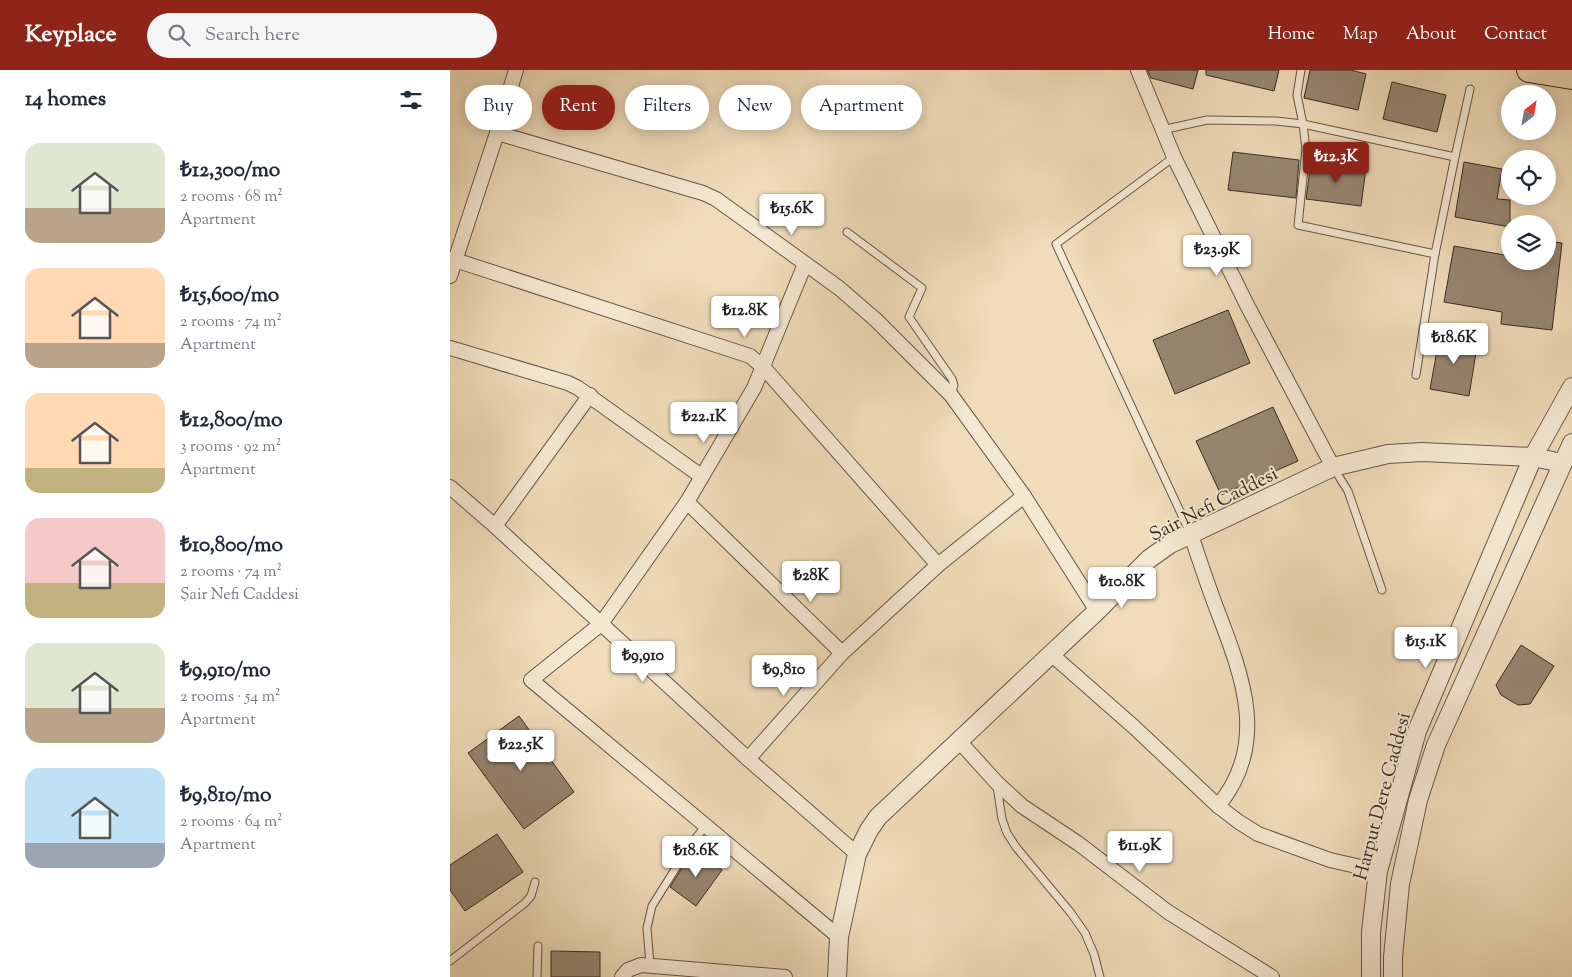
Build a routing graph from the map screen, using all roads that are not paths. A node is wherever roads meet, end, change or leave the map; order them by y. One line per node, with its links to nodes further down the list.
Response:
1 (516, 70): 9 (street)
2 (1138, 70): 8 (street)
3 (1302, 70): 7 (lane)
4 (1529, 70): 5 (highway)
5 (1572, 77)
6 (1470, 89): 11 (lane)
7 (1303, 124): 8 (lane); 11 (lane); 13 (lane)
8 (1162, 130): 10 (street)
9 (497, 133): 14 (street); 15 (street)
10 (1174, 157): 26 (street); 32 (lane)
11 (1455, 157): 13 (lane)
12 (847, 232): 22 (lane)
13 (1435, 254): 19 (lane)
14 (455, 260): 16 (street); 18 (street)
15 (805, 264): 18 (street); 22 (street)
16 (450, 276)
17 (450, 348): 21 (street)
18 (764, 368): 27 (street); 33 (street)
19 (1416, 375)
20 (1572, 387): 24 (street, Harput Dere Caddesi)
21 (590, 395): 27 (street); 31 (street)
22 (951, 395): 29 (street)
23 (1572, 443): 25 (street, Harput Dere Caddesi)
24 (1533, 457): 25 (street, Şair Nefi Caddesi); 26 (street, Şair Nefi Caddesi); 45 (street, Harput Dere Caddesi)
25 (1562, 463): 58 (street, Harput Dere Caddesi)
26 (1333, 467): 32 (street, Şair Nefi Caddesi); 34 (lane)
27 (701, 476): 30 (street)
28 (450, 488): 31 (street)
29 (1024, 496): 33 (street); 35 (street)
30 (686, 502): 36 (street); 37 (street)
31 (495, 526): 36 (street)
32 (1191, 535): 35 (street, Şair Nefi Caddesi); 42 (street)
33 (938, 565): 37 (street)
34 (1382, 590)
35 (1098, 611): 38 (street, Şair Nefi Caddesi)
36 (601, 624): 40 (street); 43 (street)
37 (842, 653): 40 (street)
38 (1051, 654): 39 (street, Şair Nefi Caddesi); 42 (street)
39 (959, 742): 41 (street); 44 (street, Şair Nefi Caddesi)
40 (748, 759): 44 (street)
41 (997, 783): 55 (lane); 56 (street)
42 (1218, 806): 45 (street)
43 (706, 824): 47 (street); 50 (lane)
44 (857, 854): 47 (street, Şair Nefi Caddesi)
45 (1378, 871): 57 (street, Harput Dere Caddesi)
46 (535, 882): 49 (lane)
47 (839, 937): 54 (street, Şair Nefi Caddesi)
48 (538, 946): 51 (lane)
49 (450, 961)
50 (650, 965): 52 (street); 53 (street)
51 (537, 977)
52 (622, 977)
53 (784, 977)
54 (837, 977)
55 (1100, 977)
56 (1272, 977)
57 (1371, 977)
58 (1393, 977)

